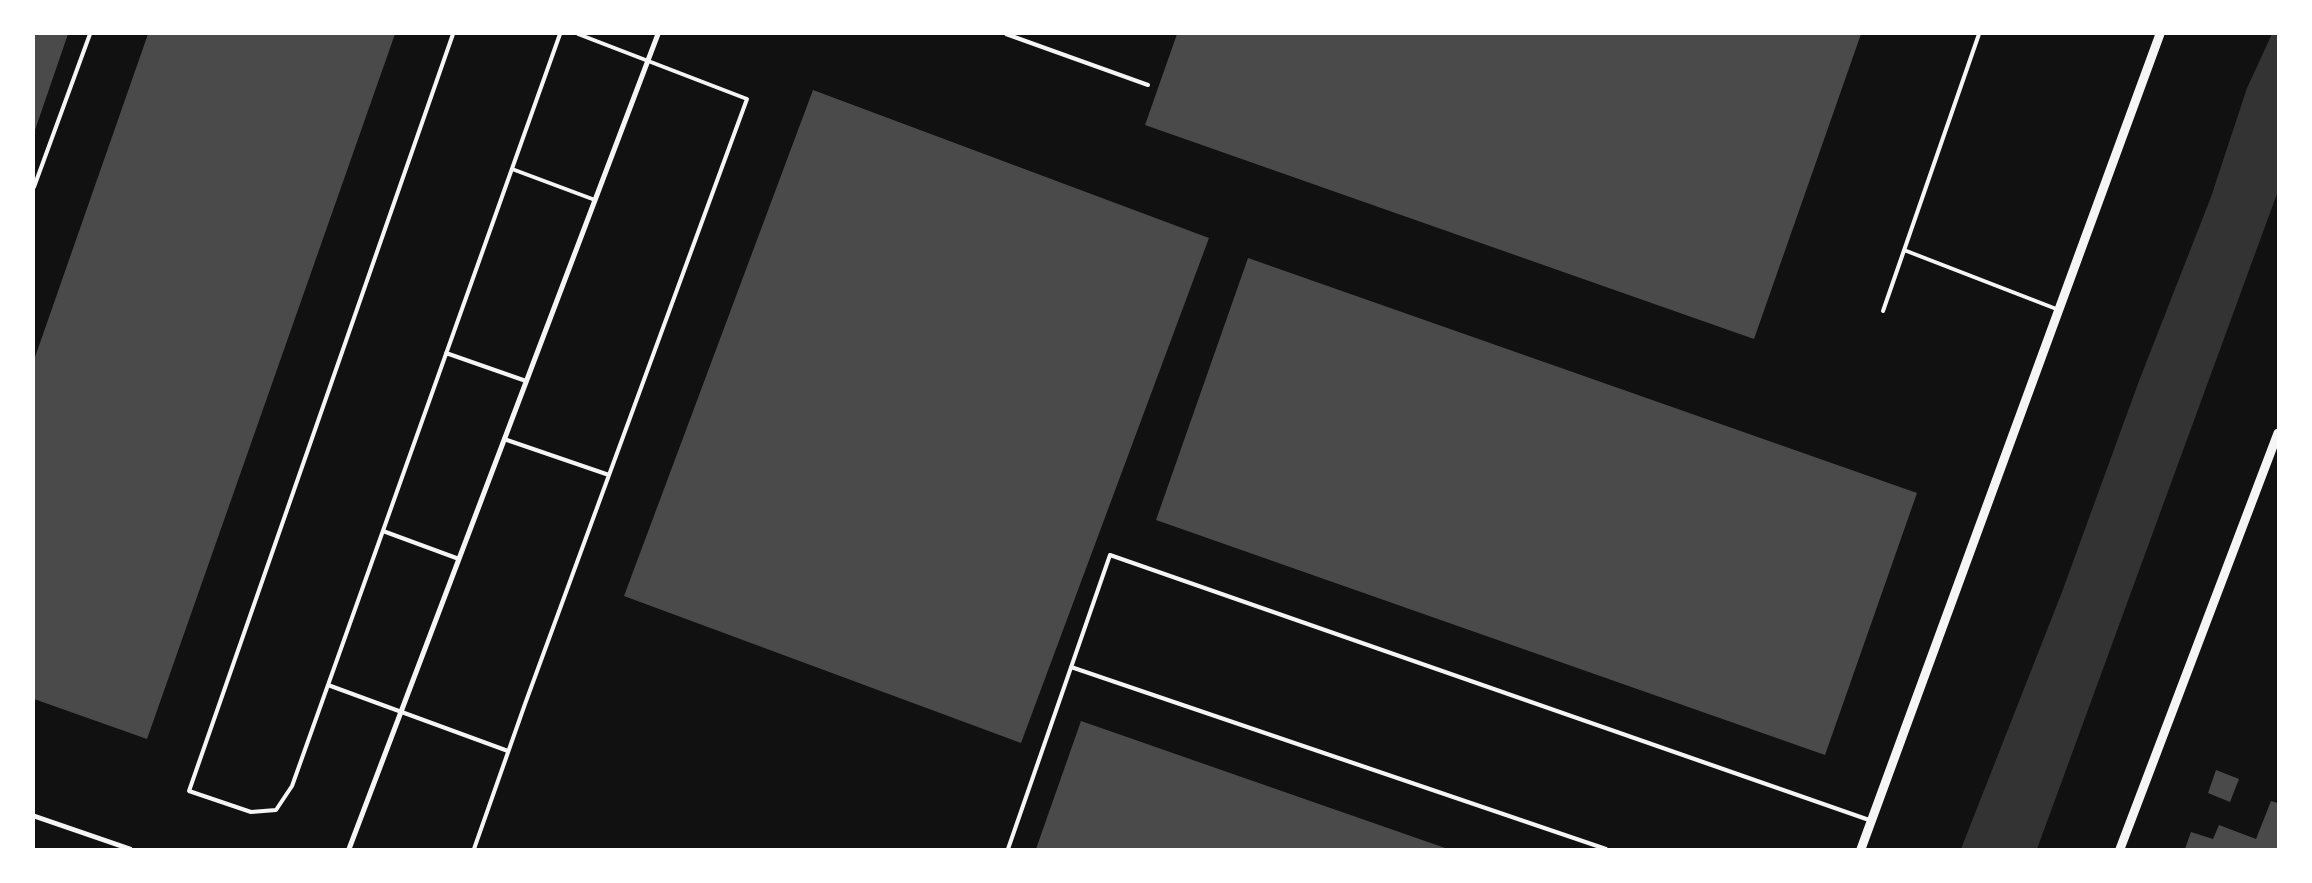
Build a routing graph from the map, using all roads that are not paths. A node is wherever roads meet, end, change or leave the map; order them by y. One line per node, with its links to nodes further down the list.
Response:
1 (90, 34): 12 (lane)
2 (453, 34): 25 (lane)
3 (560, 34): 11 (lane)
4 (578, 34): 9 (lane)
5 (658, 34): 9 (street)
6 (1006, 34): 10 (lane)
7 (1979, 34): 14 (lane)
8 (2160, 34): 15 (street)
9 (648, 60): 13 (street); 21 (lane)
10 (1148, 85)
11 (512, 169): 13 (lane); 17 (lane)
12 (34, 187)
13 (595, 200): 18 (street)
14 (1904, 250): 15 (lane); 16 (lane)
15 (2059, 310): 29 (street)
16 (1883, 311)
17 (446, 353): 18 (lane); 22 (lane)
18 (526, 381): 20 (street)
19 (2278, 433): 36 (street)
20 (504, 439): 21 (lane); 23 (street)
21 (609, 475): 27 (lane)
22 (383, 532): 23 (lane); 25 (lane)
23 (459, 559): 26 (street)
24 (1071, 667): 29 (lane); 33 (lane); 34 (lane)
25 (328, 685): 26 (lane)
26 (401, 712): 27 (lane); 31 (street)
27 (508, 751): 32 (lane)
28 (34, 816): 30 (street)
29 (1872, 821): 35 (street)
30 (130, 849)
31 (349, 849)
32 (474, 849)
33 (1008, 849)
34 (1606, 849)
35 (1862, 849)
36 (2120, 849)

